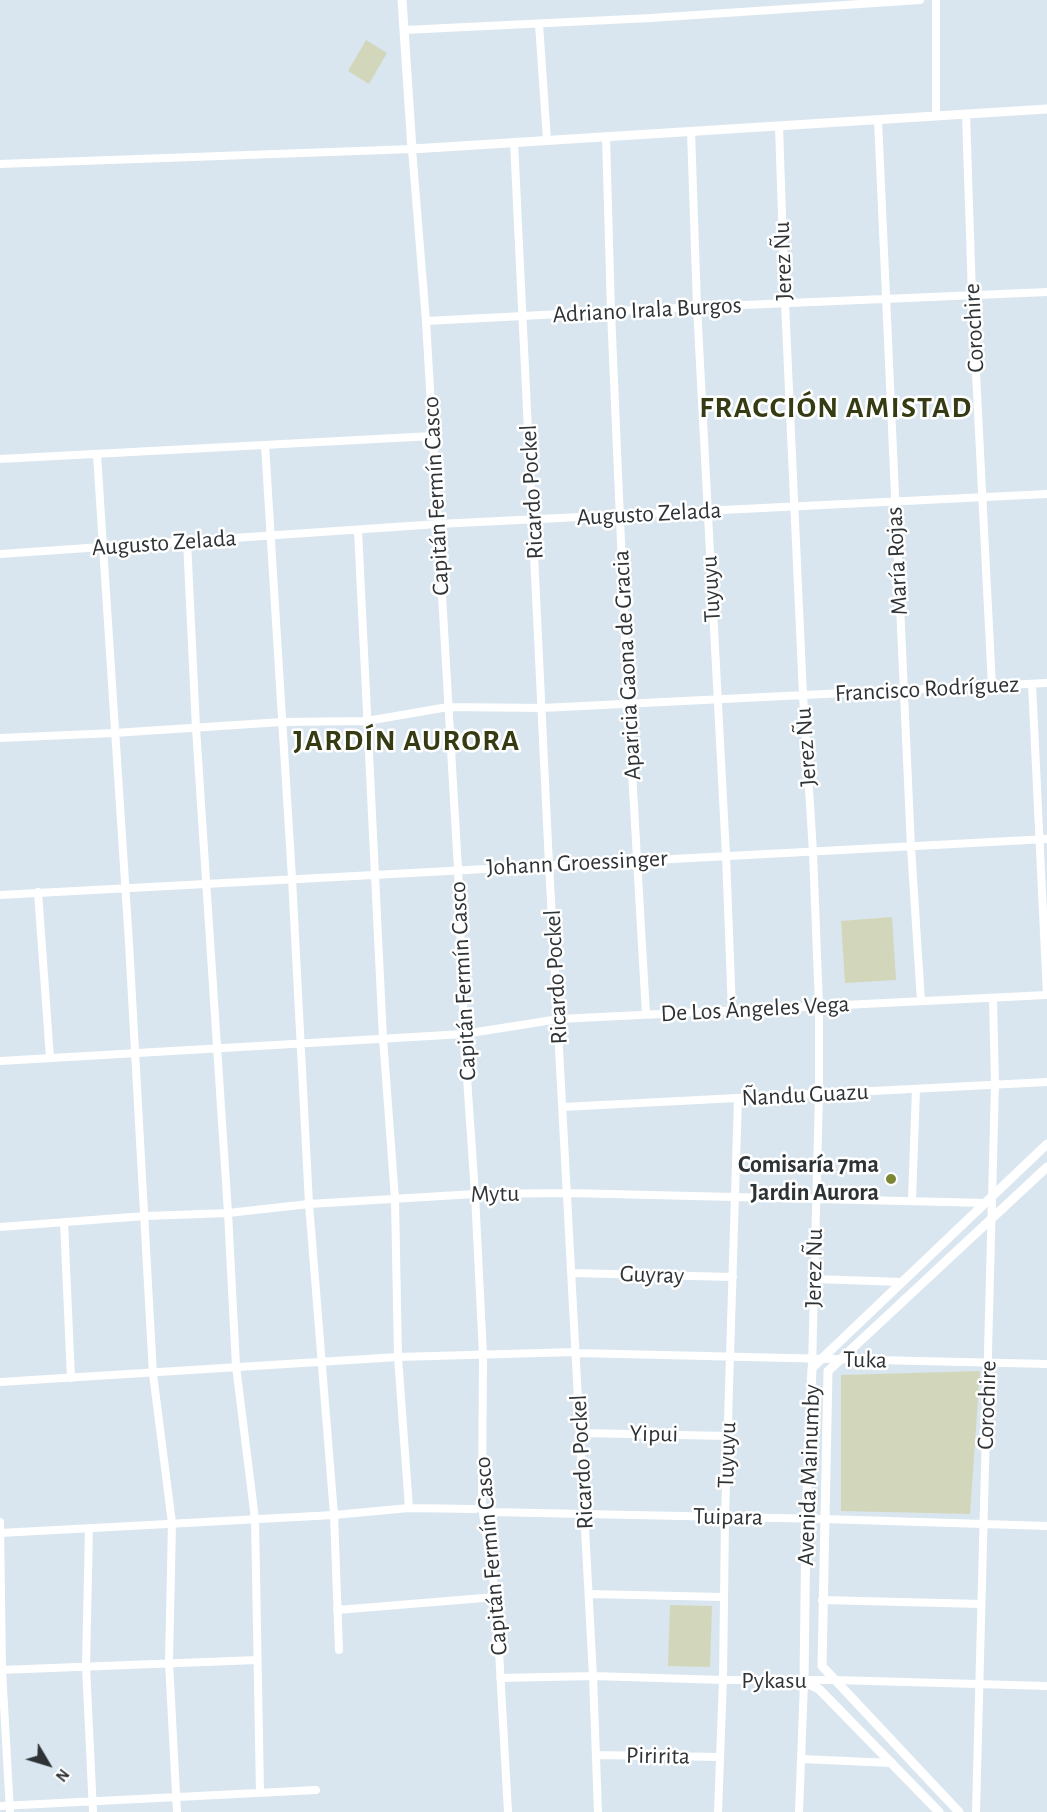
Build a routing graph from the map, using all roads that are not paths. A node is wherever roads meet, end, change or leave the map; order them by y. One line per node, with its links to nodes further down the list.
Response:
1 (402, 0): 5 (street)
2 (920, 0): 4 (street)
3 (936, 0): 8 (street)
4 (538, 24): 5 (street); 13 (street)
5 (404, 30): 15 (street)
6 (1047, 110): 7 (street)
7 (966, 114): 8 (street); 18 (street, Corochire)
8 (936, 116): 9 (street)
9 (878, 120): 10 (street); 19 (street, María Rojas)
10 (779, 126): 11 (street); 20 (street, Jerez Ñu)
11 (691, 131): 12 (street); 21 (street, Tuyuyu)
12 (606, 136): 13 (street); 22 (street, Aparicia Gaona de Gracia)
13 (546, 140): 14 (street)
14 (514, 142): 15 (street); 23 (street, Ricardo Pockel)
15 (412, 149): 16 (street); 24 (street, Capitán Fermín Casco)
16 (0, 164)
17 (1047, 292): 18 (street, Adriano Irala Burgos)
18 (972, 295): 19 (street, Adriano Irala Burgos); 30 (street, Corochire)
19 (885, 299): 20 (street, Adriano Irala Burgos); 31 (street, María Rojas)
20 (785, 303): 21 (street, Adriano Irala Burgos); 32 (street, Jerez Ñu)
21 (697, 307): 22 (street, Adriano Irala Burgos); 33 (street, Tuyuyu)
22 (611, 312): 23 (street, Adriano Irala Burgos); 34 (street, Aparicia Gaona de Gracia)
23 (522, 317): 24 (street, Adriano Irala Burgos); 35 (street, Ricardo Pockel)
24 (426, 321): 25 (street, Capitán Fermín Casco)
25 (433, 436): 26 (street); 36 (street, Capitán Fermín Casco)
26 (265, 445): 27 (street); 38 (street)
27 (97, 455): 28 (street); 40 (street)
28 (0, 459)
29 (1047, 494): 30 (street, Augusto Zelada)
30 (983, 497): 31 (street, Augusto Zelada); 44 (street, Corochire)
31 (895, 503): 32 (street, Augusto Zelada); 45 (street, María Rojas)
32 (795, 508): 33 (street, Augusto Zelada); 46 (street, Jerez Ñu)
33 (707, 511): 34 (street, Augusto Zelada); 47 (street, Tuyuyu)
34 (620, 515): 35 (street, Augusto Zelada); 48 (street, Aparicia Gaona de Gracia)
35 (534, 520): 36 (street, Augusto Zelada); 50 (street, Ricardo Pockel)
36 (438, 524): 37 (street, Augusto Zelada); 49 (street, Capitán Fermín Casco)
37 (358, 530): 38 (street, Augusto Zelada); 51 (street)
38 (270, 536): 39 (street, Augusto Zelada); 52 (street)
39 (188, 541): 40 (street, Augusto Zelada); 53 (street)
40 (103, 547): 41 (street, Augusto Zelada); 54 (street)
41 (0, 554)
42 (1047, 683): 43 (street, Francisco Rodríguez)
43 (1032, 684): 44 (street, Francisco Rodríguez); 56 (street)
44 (992, 686): 45 (street, Francisco Rodríguez)
45 (903, 690): 46 (street, Francisco Rodríguez); 57 (street, María Rojas)
46 (803, 694): 47 (street, Francisco Rodríguez); 58 (street, Jerez Ñu)
47 (716, 699): 48 (street, Francisco Rodríguez); 59 (street, Tuyuyu)
48 (628, 703): 50 (street, Francisco Rodríguez); 60 (street, Aparicia Gaona de Gracia)
49 (448, 707): 50 (street, Francisco Rodríguez); 51 (street, Francisco Rodríguez); 62 (street, Capitán Fermín Casco)
50 (542, 708): 61 (street, Ricardo Pockel)
51 (367, 721): 52 (street, Francisco Rodríguez); 63 (street)
52 (282, 722): 53 (street, Francisco Rodríguez); 64 (street)
53 (196, 728): 54 (street, Francisco Rodríguez); 65 (street)
54 (114, 733): 55 (street, Francisco Rodríguez); 66 (street)
55 (0, 738)
56 (1043, 839): 57 (street, Johann Groessinger); 69 (street)
57 (911, 847): 58 (street, Johann Groessinger); 71 (street, María Rojas)
58 (813, 852): 59 (street, Johann Groessinger); 72 (street, Jerez Ñu)
59 (726, 855): 60 (street, Johann Groessinger); 73 (street, Tuyuyu)
60 (637, 859): 61 (street, Johann Groessinger); 74 (street, Aparicia Gaona de Gracia)
61 (549, 864): 62 (street, Johann Groessinger); 75 (street, Ricardo Pockel)
62 (458, 869): 63 (street, Johann Groessinger); 76 (street, Capitán Fermín Casco)
63 (375, 874): 64 (street, Johann Groessinger); 77 (street)
64 (292, 878): 65 (street, Johann Groessinger); 78 (street)
65 (206, 883): 66 (street, Johann Groessinger); 79 (street)
66 (123, 888): 67 (street, Johann Groessinger); 80 (street)
67 (38, 892): 68 (street, Johann Groessinger); 81 (street)
68 (0, 895)
69 (1047, 995): 70 (street, De Los Ángeles Vega)
70 (993, 998): 71 (street, De Los Ángeles Vega); 84 (street, Corochire)
71 (921, 1001): 72 (street, De Los Ángeles Vega)
72 (819, 1006): 73 (street, De Los Ángeles Vega); 86 (street, Jerez Ñu)
73 (732, 1011): 74 (street, De Los Ángeles Vega)
74 (646, 1014): 75 (street, De Los Ángeles Vega)
75 (559, 1018): 76 (street, De Los Ángeles Vega); 88 (street, Ricardo Pockel)
76 (464, 1034): 77 (street, De Los Ángeles Vega); 92 (street, Capitán Fermín Casco)
77 (383, 1038): 78 (street, De Los Ángeles Vega); 95 (street)
78 (301, 1044): 79 (street, De Los Ángeles Vega); 98 (street)
79 (218, 1049): 80 (street, De Los Ángeles Vega); 99 (street)
80 (135, 1054): 81 (street, De Los Ángeles Vega); 100 (street)
81 (50, 1058): 82 (street, De Los Ángeles Vega)
82 (0, 1061)
83 (1047, 1082): 84 (street, Ñandu Guazu)
84 (995, 1084): 85 (street, Ñandu Guazu); 97 (street, Corochire)
85 (916, 1089): 86 (street, Ñandu Guazu); 96 (street)
86 (819, 1094): 87 (street, Ñandu Guazu); 94 (street, Jerez Ñu)
87 (738, 1098): 88 (street, Ñandu Guazu); 93 (street, Tuyuyu)
88 (563, 1107): 91 (street, Ricardo Pockel)
89 (1047, 1144): 97 (street, Avenida Mainumby)
90 (1047, 1167): 101 (street, Avenida Mainumby)
91 (567, 1193): 92 (street, Mytu); 93 (street, Mytu); 104 (street, Ricardo Pockel)
92 (475, 1194): 95 (street, Mytu); 109 (street, Capitán Fermín Casco)
93 (735, 1196): 94 (street, Mytu); 105 (street, Tuyuyu)
94 (816, 1198): 96 (street, Mytu); 106 (street, Jerez Ñu)
95 (395, 1199): 98 (street, Mytu); 111 (street)
96 (912, 1201): 97 (street, Mytu)
97 (989, 1201): 101 (street, Corochire); 107 (street, Avenida Mainumby)
98 (309, 1204): 99 (street, Mytu); 114 (street)
99 (228, 1213): 100 (street, Mytu); 117 (street)
100 (145, 1216): 102 (street, Mytu); 118 (street)
101 (991, 1221): 112 (street, Avenida Mainumby); 115 (street, Corochire)
102 (64, 1222): 103 (street, Mytu); 119 (street)
103 (0, 1227)
104 (572, 1273): 105 (street, Guyray); 108 (street, Ricardo Pockel)
105 (733, 1277): 110 (street, Tuyuyu)
106 (814, 1279): 107 (street); 113 (street, Jerez Ñu)
107 (902, 1282): 113 (street, Avenida Mainumby)
108 (576, 1352): 109 (street, Tuka); 110 (street, Tuka); 121 (street, Ricardo Pockel)
109 (483, 1354): 111 (street, Tuka); 123 (street, Capitán Fermín Casco)
110 (731, 1356): 113 (street, Tuka); 122 (street, Tuyuyu)
111 (398, 1357): 114 (street, Tuka); 124 (street)
112 (841, 1360): 113 (street, Tuka); 115 (street, Tuka); 130 (street, Avenida Mainumby)
113 (815, 1362): 129 (street, Avenida Mainumby)
114 (321, 1363): 117 (street, Tuka); 126 (street)
115 (988, 1363): 116 (street, Tuka); 133 (street, Corochire)
116 (1047, 1364)
117 (236, 1366): 118 (street, Tuka); 128 (street)
118 (153, 1374): 119 (street, Tuka); 132 (street)
119 (71, 1378): 120 (street, Tuka)
120 (0, 1382)
121 (580, 1433): 122 (street, Yipui); 125 (street, Ricardo Pockel)
122 (728, 1436): 127 (street, Tuyuyu)
123 (482, 1507): 124 (street, Tuipara); 125 (street, Tuipara); 138 (street, Capitán Fermín Casco)
124 (409, 1508): 126 (street, Tuipara)
125 (584, 1514): 127 (street, Tuipara); 137 (street, Ricardo Pockel)
126 (333, 1515): 128 (street, Tuipara); 142 (street)
127 (725, 1517): 129 (street, Tuipara); 139 (street, Tuyuyu)
128 (255, 1518): 132 (street, Tuipara); 144 (street)
129 (806, 1518): 130 (street, Tuipara); 152 (street, Avenida Mainumby)
130 (824, 1519): 133 (street, Tuipara); 140 (street, Avenida Mainumby)
131 (0, 1522): 136 (street)
132 (172, 1523): 135 (street, Tuipara); 145 (street)
133 (983, 1524): 134 (street, Tuipara); 141 (street, Corochire)
134 (1047, 1526)
135 (89, 1528): 136 (street, Tuipara); 146 (street)
136 (1, 1533): 147 (street)
137 (589, 1594): 139 (street); 148 (street, Ricardo Pockel)
138 (496, 1597): 142 (street); 149 (street, Capitán Fermín Casco)
139 (723, 1597): 150 (street, Tuyuyu)
140 (822, 1600): 141 (street); 151 (street, Avenida Mainumby)
141 (981, 1604): 153 (street, Corochire)
142 (337, 1610): 143 (street)
143 (339, 1650)
144 (257, 1660): 145 (street); 160 (street)
145 (169, 1662): 146 (street); 161 (street)
146 (86, 1666): 147 (street); 162 (street)
147 (1, 1670): 164 (street)
148 (593, 1676): 149 (street, Pykasu); 150 (street, Pykasu); 155 (street, Ricardo Pockel)
149 (500, 1678): 167 (street, Capitán Fermín Casco)
150 (723, 1680): 152 (street, Pykasu); 156 (street, Tuyuyu)
151 (835, 1680): 152 (street, Pykasu); 153 (street, Pykasu); 172 (street, Avenida Mainumby)
152 (804, 1682): 157 (street); 158 (street)
153 (979, 1684): 154 (street, Pykasu); 173 (street, Corochire)
154 (1047, 1686)
155 (596, 1755): 156 (street, Piririta); 168 (street, Ricardo Pockel)
156 (720, 1757): 169 (street, Tuyuyu)
157 (801, 1759): 158 (street); 170 (street)
158 (892, 1763): 171 (street)
159 (316, 1790): 160 (street)
160 (260, 1793): 161 (street)
161 (176, 1797): 162 (street); 166 (street)
162 (93, 1801): 164 (street); 165 (street)
163 (0, 1806): 164 (street)
164 (10, 1809)
165 (93, 1812)
166 (177, 1812)
167 (508, 1812)
168 (598, 1812)
169 (718, 1812)
170 (799, 1812)
171 (939, 1812)
172 (959, 1812)
173 (976, 1812)

